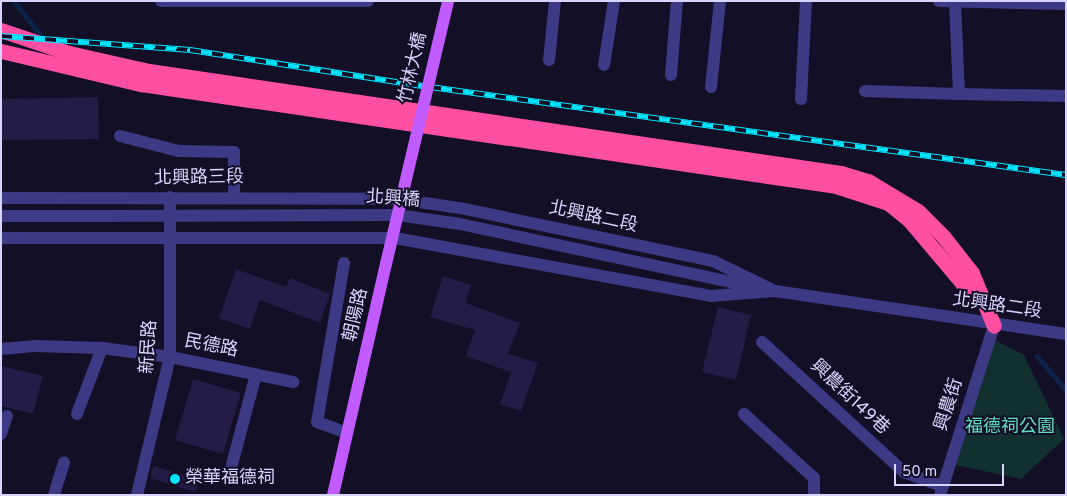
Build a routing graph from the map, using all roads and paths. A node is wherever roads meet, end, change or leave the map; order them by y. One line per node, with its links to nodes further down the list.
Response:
1 (160, 1): 2 (street)
2 (368, 1)
3 (448, 1): 24 (main road, 竹林大橋, bridge)
4 (555, 1): 14 (street)
5 (614, 1): 15 (street)
6 (677, 1): 16 (street)
7 (720, 1): 17 (street)
8 (806, 1): 21 (street)
9 (938, 1): 10 (street)
10 (955, 2): 11 (street); 19 (street)
11 (1066, 4)
12 (1, 30): 22 (highway)
13 (1, 50): 22 (highway)
14 (549, 60)
15 (604, 65)
16 (670, 75)
17 (711, 87)
18 (865, 91): 19 (street)
19 (959, 94): 20 (street)
20 (1066, 96)
21 (801, 99)
22 (470, 127): 35 (highway)
23 (120, 136): 25 (street)
24 (415, 143): 30 (main road, 朝陽路, bridge)
25 (234, 196): 26 (street, 北興路三段); 28 (street, 北興路三段)
26 (170, 197): 27 (street, 北興路三段); 31 (street, 新民路)
27 (1, 198)
28 (398, 199): 34 (street, 北興路二段)
29 (1, 216): 30 (street, 北興橋, bridge)
30 (397, 216): 34 (street, 北興橋); 46 (main road, 朝陽路, bridge)
31 (170, 236): 32 (street); 34 (street, 北興路二段); 40 (street, 新民路)
32 (1, 238)
33 (344, 262): 46 (street)
34 (775, 291): 35 (street, 北興路二段)
35 (994, 326): 36 (street, 北興路二段); 50 (street, 興農街)
36 (1066, 334)
37 (762, 342): 50 (street, 興農街149巷)
38 (102, 348): 39 (street, 民德路); 40 (street, 民德路); 43 (street)
39 (1, 349)
40 (170, 356): 41 (street, 民德路); 52 (street, 新民路)
41 (256, 374): 42 (street, 民德路); 49 (street)
42 (293, 382)
43 (77, 414)
44 (744, 414): 54 (street)
45 (8, 416): 47 (street)
46 (347, 433): 53 (main road, 朝陽路)
47 (1, 434)
48 (64, 462): 51 (street)
49 (230, 472)
50 (941, 490)
51 (54, 495)
52 (137, 495)
53 (333, 495)
54 (814, 495)

